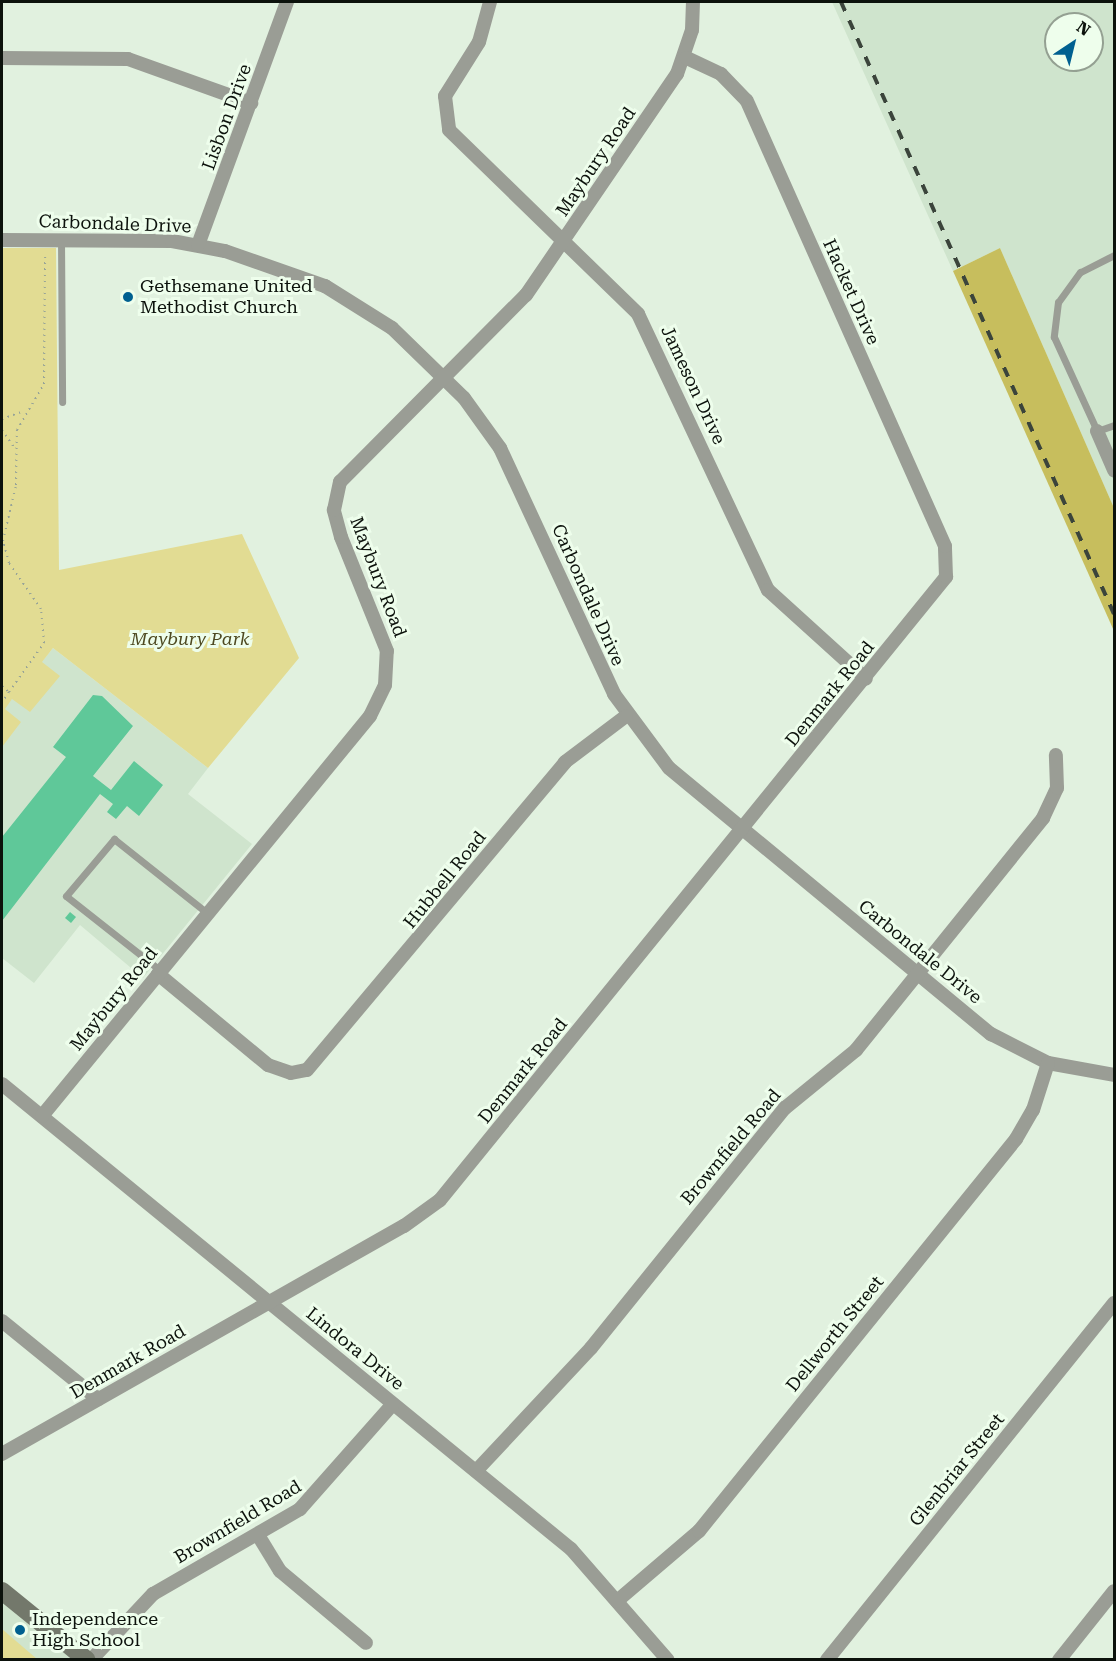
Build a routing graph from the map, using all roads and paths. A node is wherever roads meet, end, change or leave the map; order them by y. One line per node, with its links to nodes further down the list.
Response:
1 (287, 2): 6 (street, Lisbon Drive)
2 (490, 2): 9 (street, Jameson Drive)
3 (693, 2): 5 (street)
4 (2, 58): 6 (street)
5 (686, 58): 9 (street, Maybury Road); 22 (street, Hacket Drive)
6 (251, 103): 10 (street, Lisbon Drive)
7 (61, 239): 8 (street, Carbondale Drive); 10 (street, Carbondale Drive); 14 (lane)
8 (2, 240)
9 (565, 240): 13 (street, Maybury Road); 23 (street, Jameson Drive)
10 (198, 245): 13 (street, Carbondale Drive)
11 (1114, 255): 19 (lane)
12 (45, 257): 15 (path)
13 (445, 377): 27 (street, Carbondale Drive); 30 (street, Maybury Road)
14 (62, 402)
15 (28, 408): 16 (path); 20 (path)
16 (2, 419)
17 (1114, 425): 19 (lane)
18 (2, 430): 20 (path)
19 (1097, 431): 21 (street)
20 (16, 449): 25 (path)
21 (1114, 470)
22 (950, 568): 23 (street, Denmark Road)
23 (866, 679): 29 (street, Denmark Road)
24 (2, 686): 25 (path)
25 (9, 693): 26 (path)
26 (3, 700)
27 (626, 716): 29 (street, Carbondale Drive); 31 (street, Hubbell Road)
28 (1056, 755): 32 (street, Brownfield Road)
29 (742, 830): 32 (street, Carbondale Drive); 37 (street, Denmark Road)
30 (207, 913): 31 (street, Maybury Road); 31 (lane)
31 (159, 973): 36 (street, Maybury Road)
32 (917, 974): 33 (street, Carbondale Drive); 43 (street, Brownfield Road)
33 (1048, 1063): 34 (street, Carbondale Drive); 47 (street, Dellworth Street)
34 (1114, 1075)
35 (2, 1084): 36 (street, Lindora Drive)
36 (42, 1116): 37 (street, Lindora Drive)
37 (269, 1302): 40 (street, Denmark Road); 41 (street, Lindora Drive)
38 (1114, 1303): 51 (street, Glenbriar Street)
39 (2, 1321): 40 (street)
40 (98, 1399): 42 (street, Denmark Road)
41 (393, 1404): 43 (street, Lindora Drive); 44 (street, Brownfield Road)
42 (2, 1454)
43 (476, 1471): 47 (street, Lindora Drive)
44 (258, 1535): 48 (street); 49 (street, Brownfield Road)
45 (2, 1591): 49 (street)
46 (1114, 1591): 52 (street)
47 (617, 1601): 50 (street, Lindora Drive)
48 (366, 1643)
49 (89, 1659)
50 (668, 1659)
51 (827, 1659)
52 (1059, 1659)

